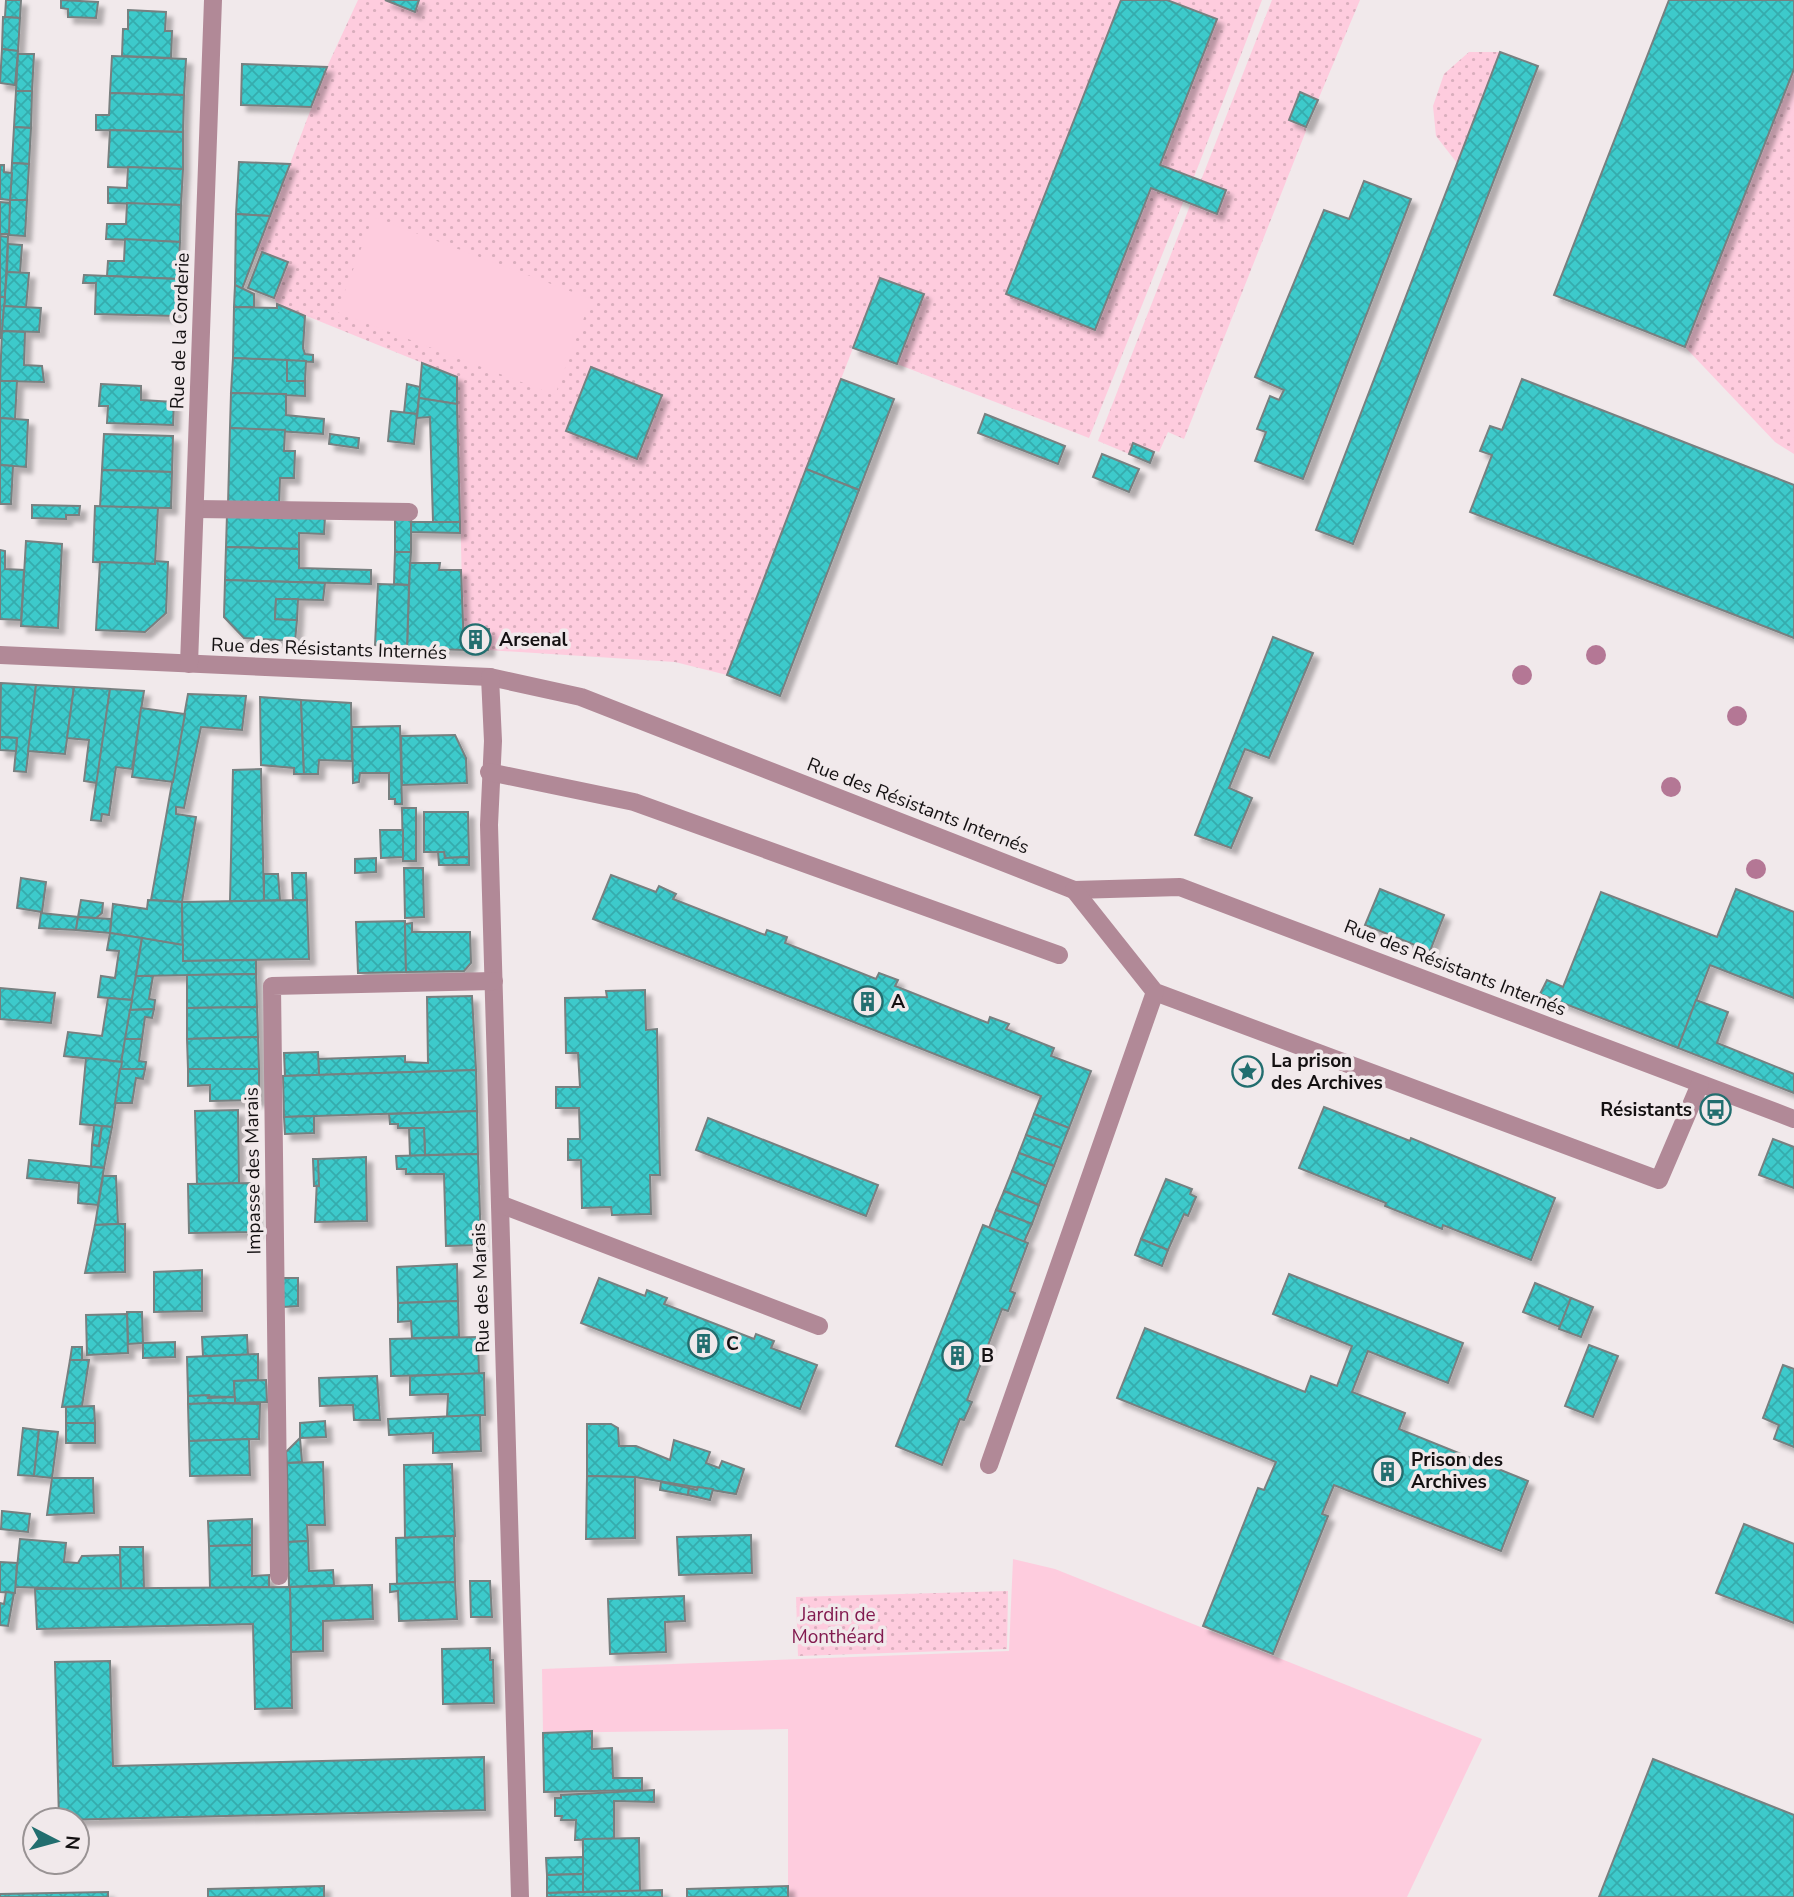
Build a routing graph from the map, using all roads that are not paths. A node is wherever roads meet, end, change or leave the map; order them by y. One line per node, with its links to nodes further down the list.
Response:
1 (214, 0): 2 (street, Rue de la Corderie)
2 (195, 509): 3 (street); 5 (street, Rue de la Corderie)
3 (409, 512)
4 (0, 655): 5 (street, Rue des Résistants Internés)
5 (189, 664): 6 (street, Rue des Résistants Internés)
6 (490, 677): 7 (street, Rue des Marais); 8 (street, Rue des Résistants Internés)
7 (489, 772): 9 (street); 10 (street, Rue des Marais)
8 (1074, 890): 11 (street); 12 (street, Rue des Résistants Internés)
9 (1059, 955)
10 (494, 981): 14 (street, Rue des Marais); 17 (street, Impasse des Marais)
11 (1155, 992): 12 (street); 16 (street)
12 (1700, 1084): 13 (street, Rue des Résistants Internés)
13 (1794, 1119)
14 (500, 1204): 15 (street); 18 (street, Rue des Marais)
15 (819, 1326)
16 (989, 1465)
17 (279, 1576)
18 (520, 1897)

